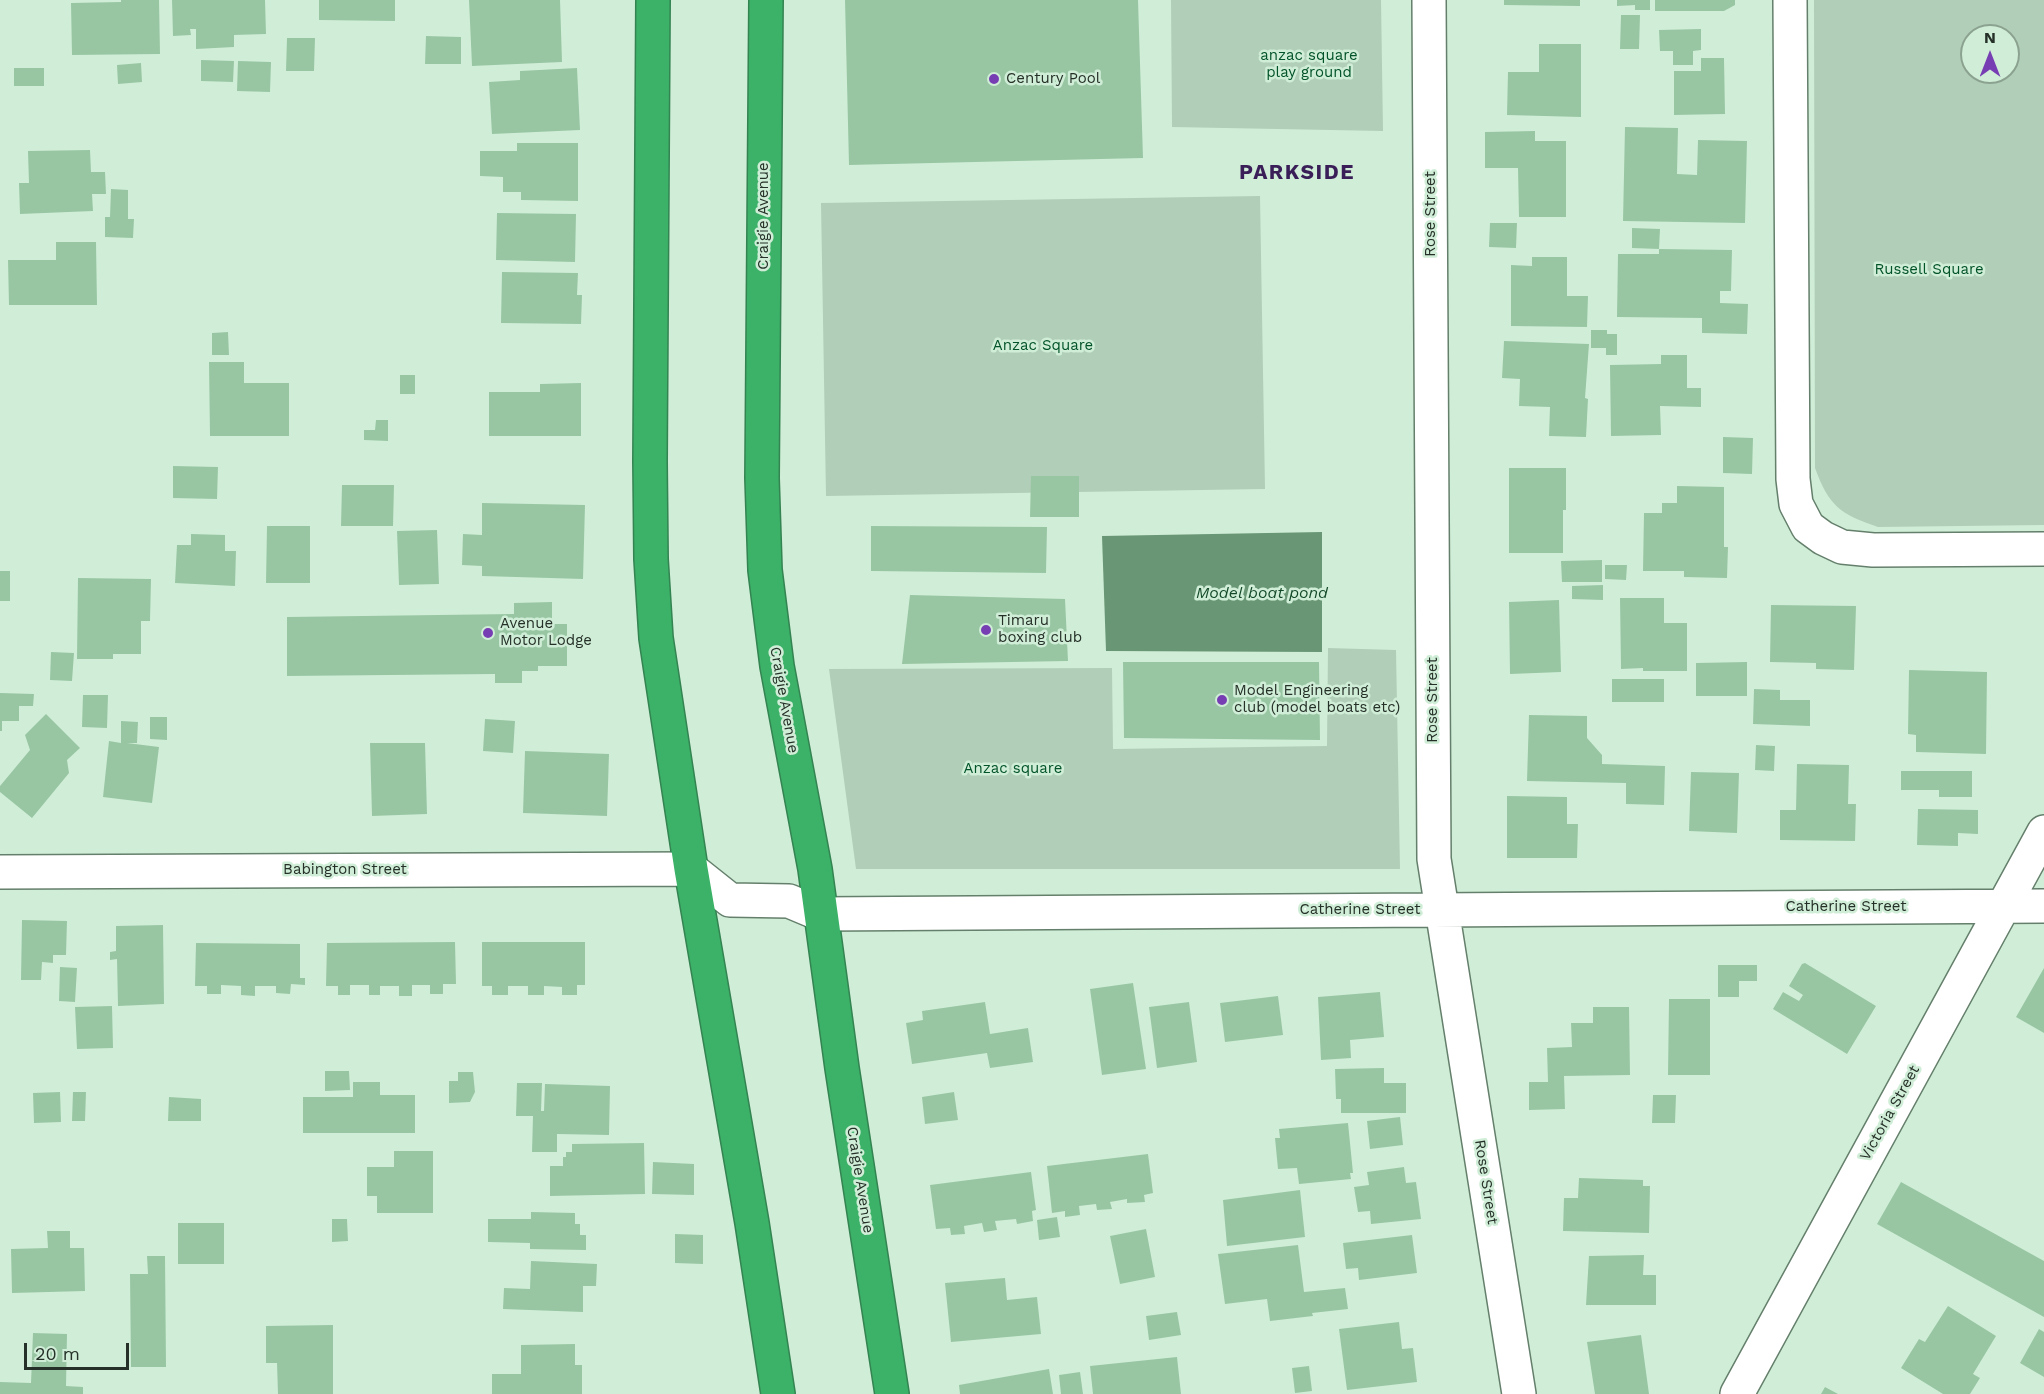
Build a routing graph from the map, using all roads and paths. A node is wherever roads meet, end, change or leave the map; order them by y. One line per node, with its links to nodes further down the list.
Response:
1 (653, 0): 7 (highway)
2 (766, 0): 12 (highway, Craigie Avenue)
3 (1430, 0): 11 (street, Rose Street)
4 (1791, 0): 5 (street)
5 (2044, 549)
6 (2044, 832): 9 (street, Victoria Street)
7 (691, 869): 8 (street, Babington Street); 12 (street, Catherine Street); 13 (highway)
8 (0, 872)
9 (2004, 906): 10 (street, Catherine Street); 11 (street, Catherine Street); 16 (street, Victoria Street)
10 (2044, 906)
11 (1443, 910): 12 (street, Catherine Street); 15 (street, Rose Street)
12 (820, 914): 14 (highway, Craigie Avenue)
13 (778, 1394)
14 (892, 1394)
15 (1519, 1394)
16 (1737, 1394)

